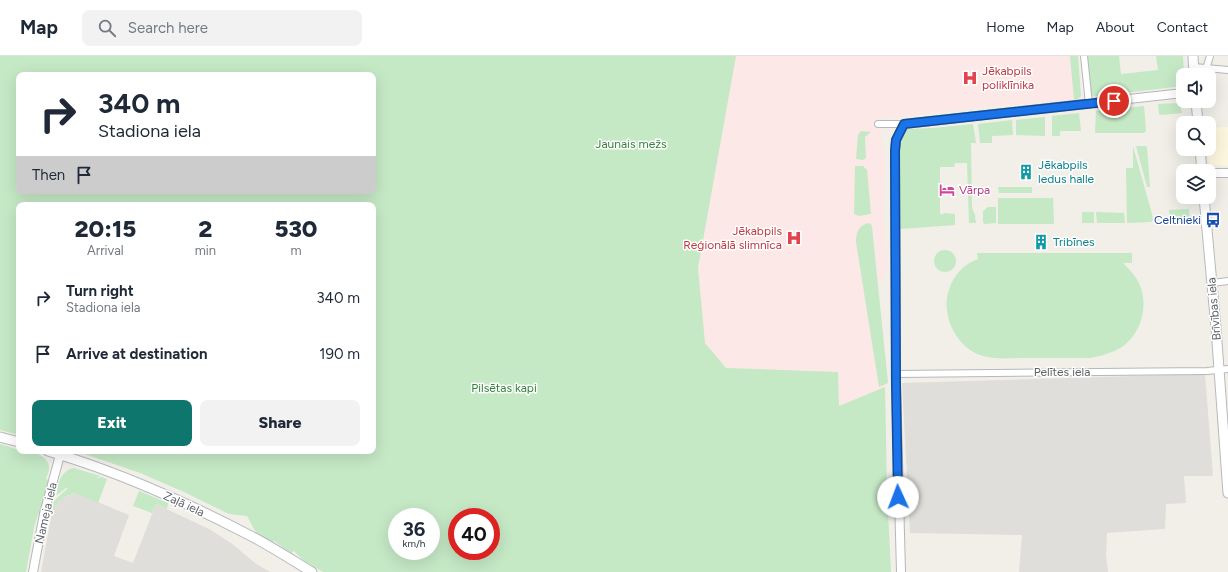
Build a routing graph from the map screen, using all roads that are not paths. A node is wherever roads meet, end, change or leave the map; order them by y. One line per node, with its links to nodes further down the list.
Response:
1 (1084, 56): 9 (street)
2 (1193, 56): 4 (main road)
3 (1210, 56): 5 (street)
4 (1194, 68)
5 (1206, 68)
6 (1216, 69): 7 (street)
7 (1228, 70)
8 (1176, 95): 9 (street)
9 (1089, 104): 11 (street)
10 (878, 124): 11 (street)
11 (904, 124): 18 (street)
12 (1216, 173): 13 (street)
13 (1228, 173)
14 (1205, 204): 16 (main road, Brīvības iela)
15 (1228, 281): 16 (street)
16 (1212, 283): 17 (main road, Brīvības iela)
17 (1223, 370): 18 (street, Pelītes iela); 23 (main road, Brīvības iela)
18 (896, 374): 26 (street)
19 (0, 437): 20 (main road)
20 (16, 441)
21 (57, 454): 22 (main road, Zaļā iela)
22 (60, 455): 24 (street, Nameja iela); 25 (main road, Zaļā iela)
23 (1228, 493)
24 (33, 572)
25 (312, 572)
26 (901, 572)

